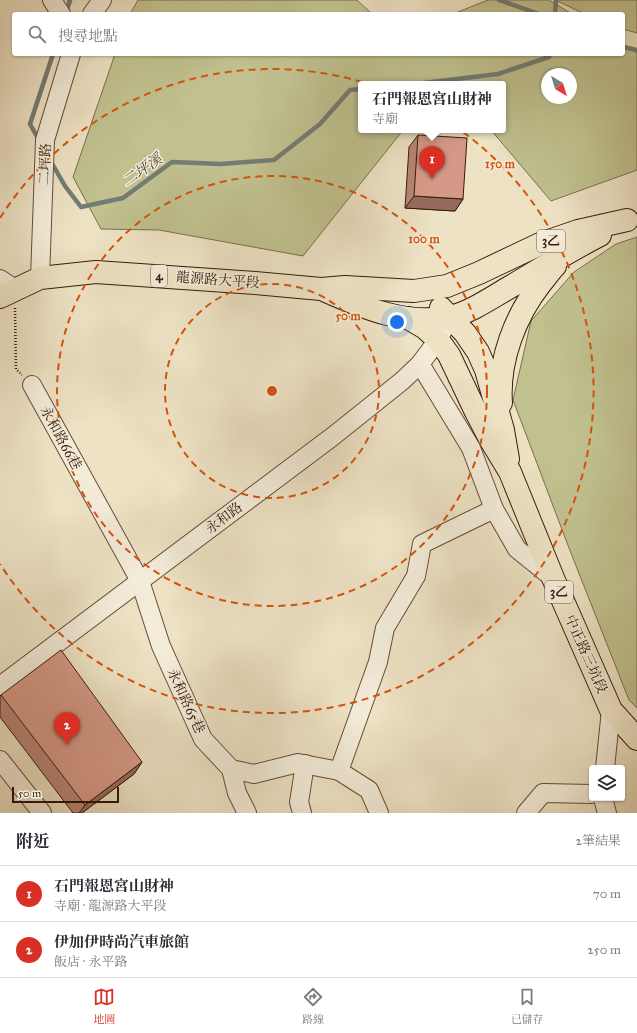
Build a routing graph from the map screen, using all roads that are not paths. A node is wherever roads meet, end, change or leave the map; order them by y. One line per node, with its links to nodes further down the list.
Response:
1 (52, 0): 3 (street)
2 (102, 0): 4 (street)
3 (61, 12)
4 (93, 12)
5 (70, 56): 9 (street, 二坪路)
6 (632, 218): 7 (main road, 龍源路大平段 / 3乙); 8 (main road, 龍源路大平段 / 3乙)
7 (580, 245): 13 (main road, 龍源路大平段 / 3乙); 19 (main road, 中正路三坑段 / 3乙)
8 (479, 273): 12 (main road, 龍源路大平段 / 4); 13 (main road, 龍源路大平段 / 3乙)
9 (40, 278): 10 (main road, 龍源路大平段 / 4); 11 (main road, 龍源路大平段 / 4)
10 (5, 288)
11 (321, 289): 12 (main road, 龍源路大平段 / 4); 14 (main road, 龍源路大平段 / 4)
12 (414, 291): 13 (main road, 龍源路大平段 / 4)
13 (450, 317): 14 (main road, 龍源路大平段 / 4); 15 (street, 永和路); 17 (main road, 中正路三坑段 / 3乙); 19 (main road, 中正路三坑段 / 3乙)
14 (408, 318): 15 (main road, 4)
15 (438, 340): 16 (street, 永和路); 17 (main road, 中正路三坑段 / 3乙)
16 (420, 364): 21 (street); 23 (street, 永和路)
17 (458, 373): 20 (main road, 中正路三坑段 / 3乙)
18 (32, 385): 23 (street, 永和路66巷)
19 (503, 430): 20 (main road, 中正路三坑段 / 3乙)
20 (510, 472): 22 (main road, 中正路三坑段 / 3乙)
21 (494, 509): 22 (street); 31 (street)
22 (553, 578): 25 (main road, 中正路三坑段 / 3乙)
23 (140, 581): 24 (street, 永和路); 30 (street, 永和路65巷)
24 (0, 686)
25 (611, 710): 26 (main road, 中正路三坑段 / 3乙); 29 (street)
26 (637, 739)
27 (0, 760): 34 (street)
28 (305, 764): 30 (street); 31 (street); 36 (street)
29 (605, 765)
30 (231, 769): 35 (street, 永和路65巷)
31 (339, 771): 37 (street)
32 (589, 794): 38 (street)
33 (604, 801): 39 (street)
34 (42, 813)
35 (247, 813)
36 (302, 813)
37 (379, 813)
38 (526, 813)
39 (607, 813)

